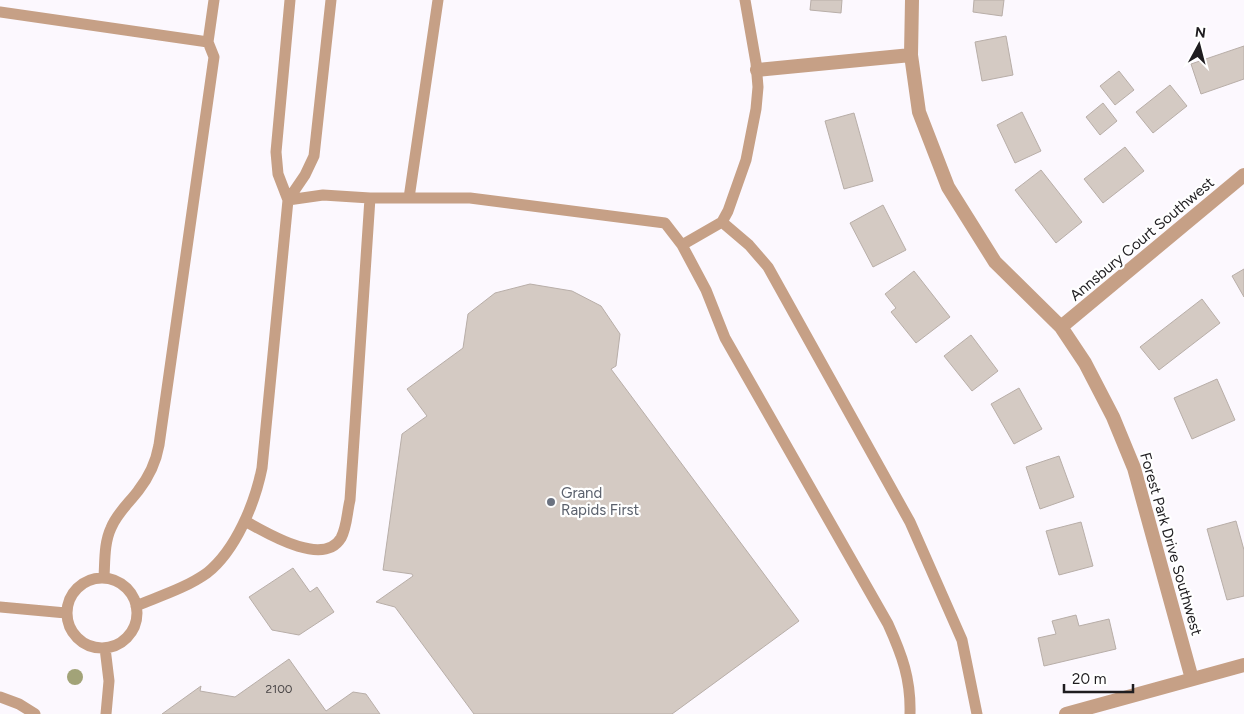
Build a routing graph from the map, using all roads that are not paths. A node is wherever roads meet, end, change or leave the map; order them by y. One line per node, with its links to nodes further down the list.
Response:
1 (214, 0): 8 (lane)
2 (290, 0): 14 (lane)
3 (331, 0): 14 (lane)
4 (438, 0): 13 (lane)
5 (745, 0): 10 (lane)
6 (912, 0): 9 (street, Forest Park Drive Southwest)
7 (0, 12): 8 (lane)
8 (208, 42): 19 (lane)
9 (911, 55): 10 (street); 17 (street, Forest Park Drive Southwest)
10 (757, 70): 15 (lane)
11 (1244, 175): 17 (street, Annsbury Court Southwest)
12 (370, 198): 13 (lane); 14 (lane); 18 (lane)
13 (408, 198): 16 (lane)
14 (288, 200): 18 (lane)
15 (722, 222): 16 (lane); 30 (lane)
16 (682, 245): 29 (lane)
17 (1061, 327): 25 (street, Forest Park Drive Southwest)
18 (245, 521): 20 (lane)
19 (104, 577): 20 (lane); 22 (lane)
20 (136, 606): 23 (lane)
21 (0, 607): 22 (lane)
22 (66, 613): 23 (lane)
23 (105, 648): 28 (lane)
24 (1244, 665): 25 (street)
25 (1192, 679): 31 (street)
26 (0, 696): 27 (lane)
27 (35, 714)
28 (106, 714)
29 (910, 714)
30 (977, 714)
31 (1066, 714)

